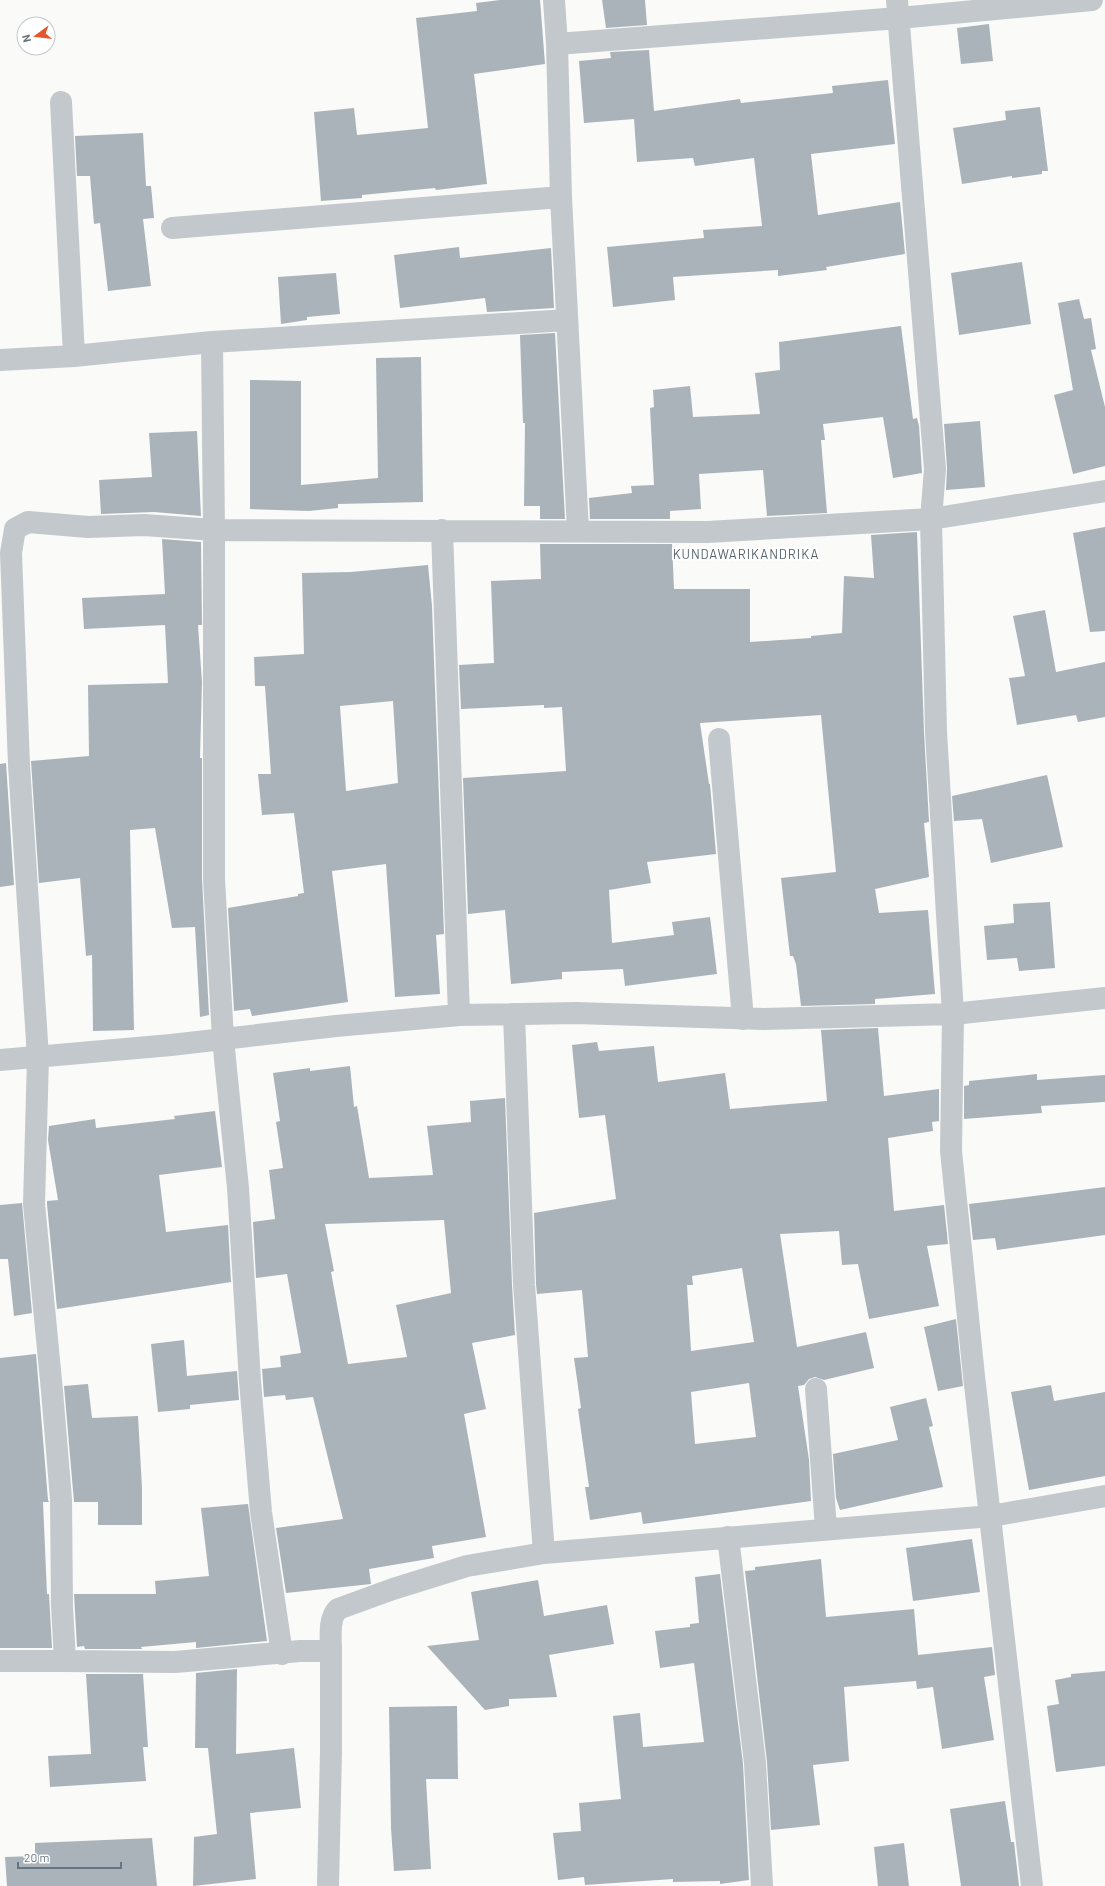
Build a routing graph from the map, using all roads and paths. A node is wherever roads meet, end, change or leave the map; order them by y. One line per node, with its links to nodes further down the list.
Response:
1 (554, 0): 4 (street)
2 (1092, 0): 3 (street)
3 (898, 9): 4 (street); 13 (street)
4 (557, 44): 6 (street)
5 (61, 102): 10 (street)
6 (561, 198): 7 (street); 8 (street)
7 (172, 228)
8 (567, 320): 9 (street); 16 (street)
9 (212, 342): 10 (street); 14 (street)
10 (74, 356): 11 (street)
11 (0, 360)
12 (1105, 491): 13 (street)
13 (931, 519): 16 (street); 20 (street)
14 (214, 530): 15 (street); 23 (street); 24 (street)
15 (442, 530): 16 (street); 21 (street)
16 (578, 531)
17 (719, 739): 22 (street)
18 (1105, 998): 20 (street)
19 (514, 1014): 21 (street); 22 (street); 31 (street)
20 (952, 1014): 22 (street); 28 (street)
21 (459, 1016): 23 (street)
22 (743, 1019)
23 (224, 1039): 24 (street); 33 (street)
24 (38, 1057): 25 (street); 35 (street)
25 (0, 1060)
26 (816, 1390): 29 (street)
27 (1105, 1496): 28 (street)
28 (991, 1516): 29 (street); 38 (street)
29 (826, 1529): 30 (street)
30 (728, 1537): 31 (street); 37 (street)
31 (544, 1553): 32 (street)
32 (331, 1651): 33 (street); 36 (street)
33 (282, 1654): 35 (street)
34 (0, 1661): 35 (street)
35 (65, 1661)
36 (328, 1886)
37 (762, 1886)
38 (1032, 1886)

